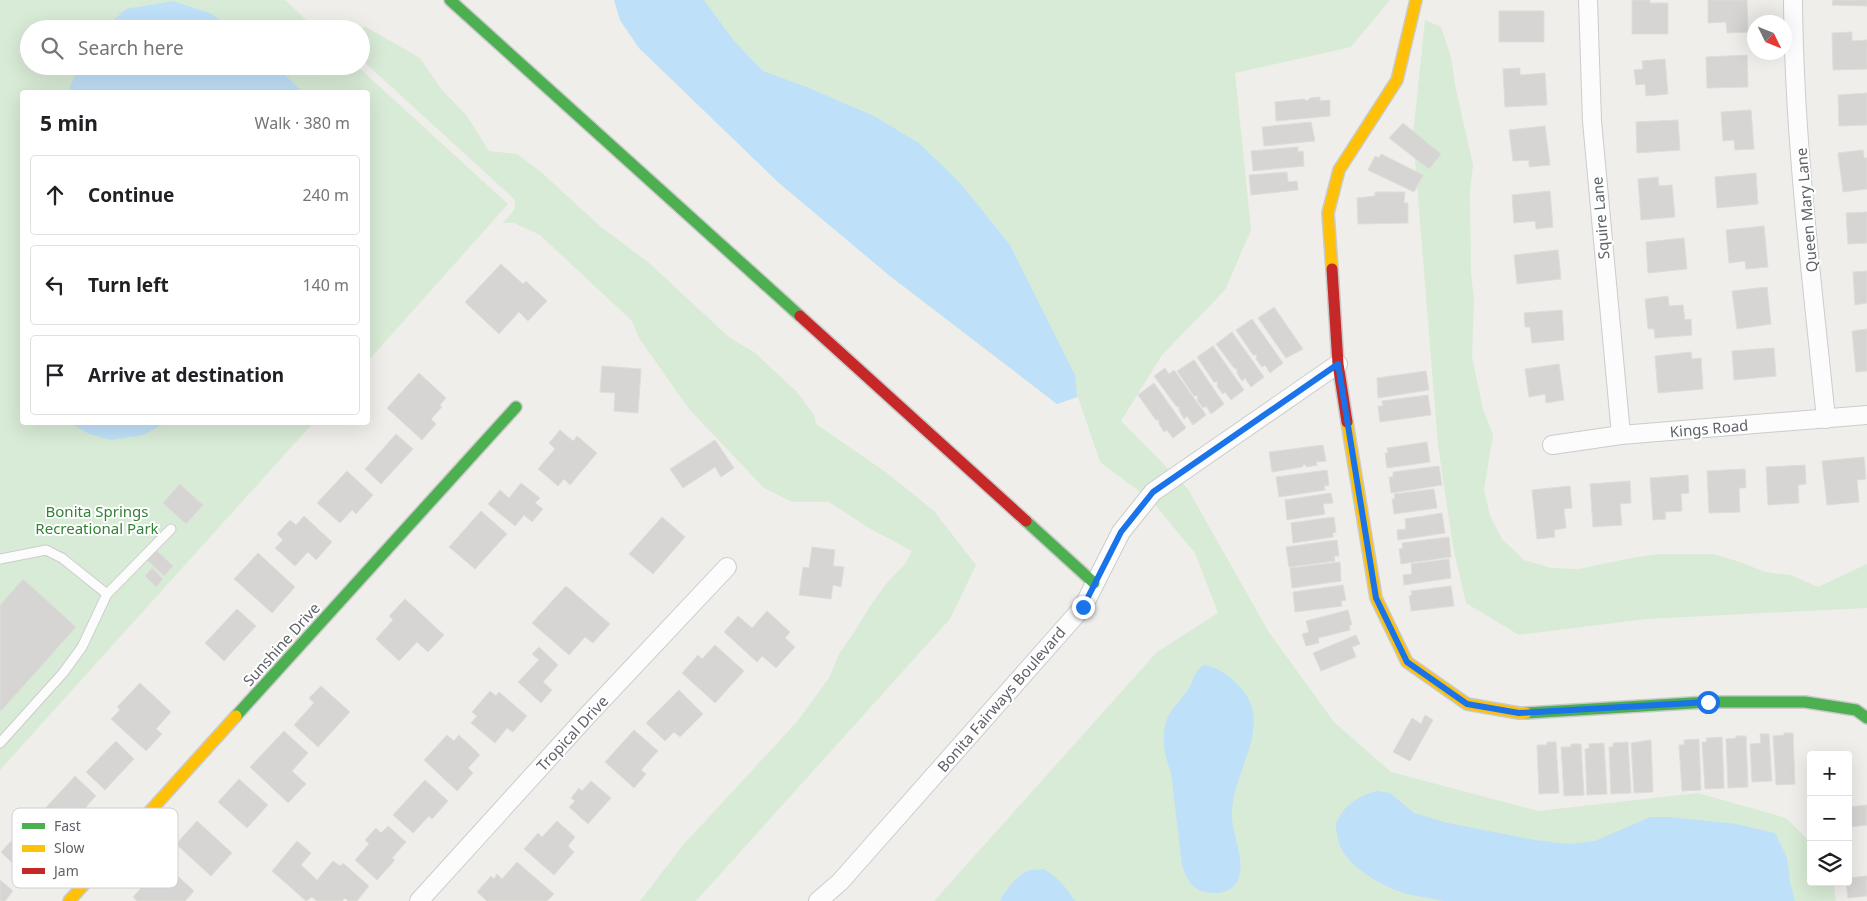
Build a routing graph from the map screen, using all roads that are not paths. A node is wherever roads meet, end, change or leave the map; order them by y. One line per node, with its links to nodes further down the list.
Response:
1 (450, 0): 14 (street)
2 (1416, 0): 5 (street)
3 (1588, 0): 9 (street, Squire Lane)
4 (1794, 0): 8 (street, Queen Mary Lane)
5 (1338, 364): 14 (street, Bonita Fairways Boulevard); 16 (street)
6 (516, 407): 18 (street, Sunshine Drive)
7 (1867, 415): 8 (street, Kings Road)
8 (1826, 419): 9 (street, Kings Road)
9 (1621, 436): 10 (street, Kings Road)
10 (1552, 445)
11 (171, 529): 15 (lane)
12 (0, 559): 15 (lane)
13 (727, 567): 21 (street, Tropical Drive)
14 (1094, 583): 22 (street, Bonita Fairways Boulevard)
15 (107, 594): 17 (lane)
16 (1867, 718)
17 (0, 743)
18 (153, 808)
19 (81, 888): 20 (street, Sunshine Drive)
20 (69, 901)
21 (419, 901)
22 (818, 901)

